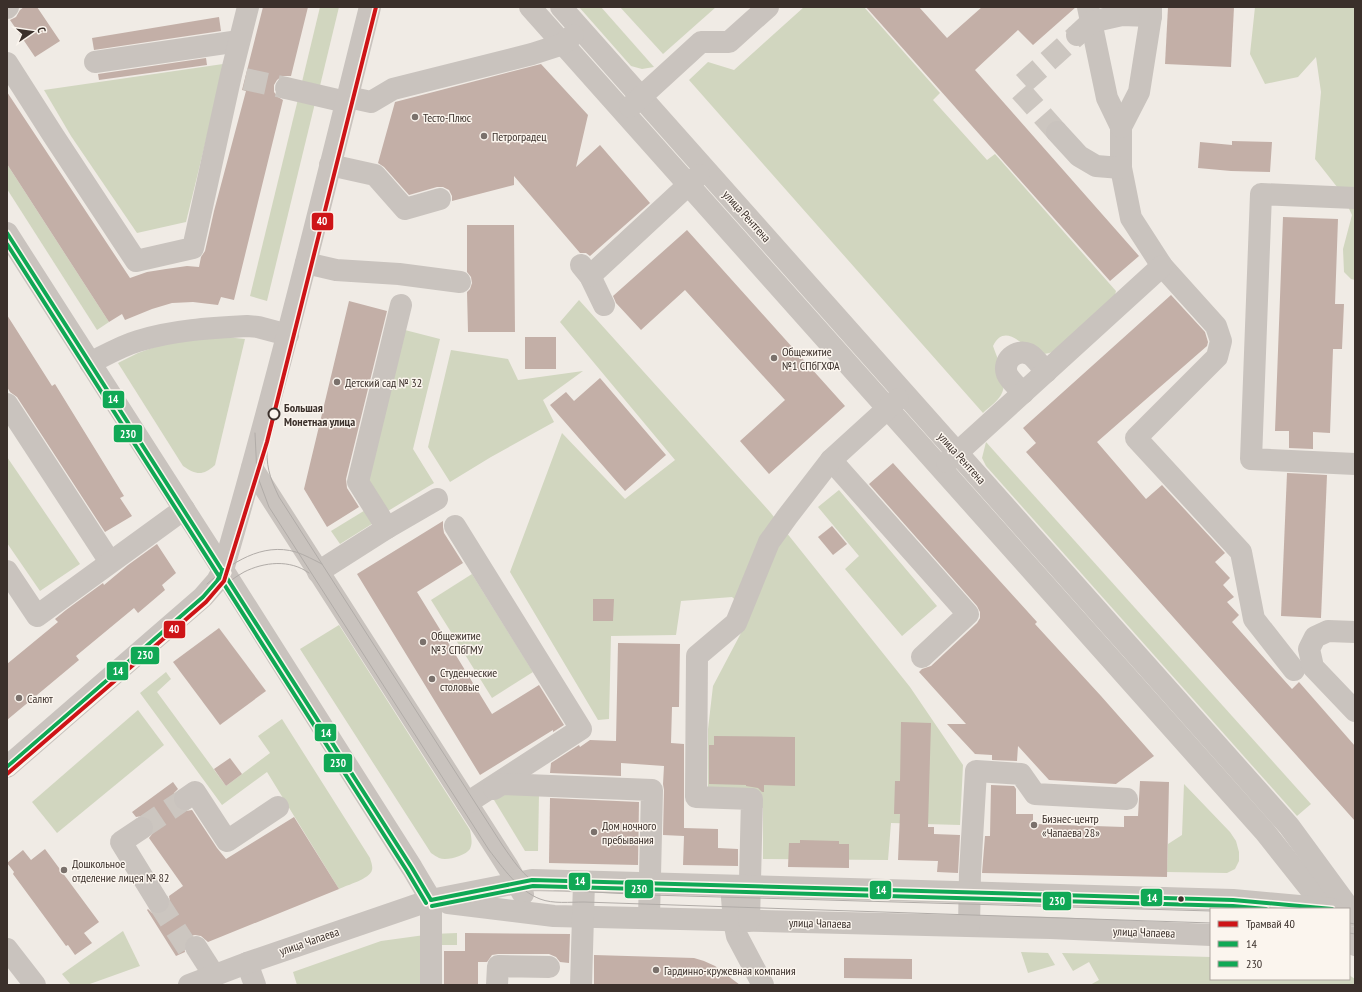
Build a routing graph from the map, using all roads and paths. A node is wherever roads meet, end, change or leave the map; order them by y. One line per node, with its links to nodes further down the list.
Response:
1 (248, 7): 9 (street)
2 (370, 7): 15 (street)
3 (530, 7): 10 (street, улица Рентгена)
4 (561, 7): 8 (street, улица Рентгена)
5 (768, 7): 14 (street)
6 (1151, 11): 7 (street); 17 (street)
7 (1086, 21): 17 (street)
8 (580, 29): 10 (street); 14 (street, улица Рентгена)
9 (239, 41): 11 (street); 12 (street)
10 (563, 44): 15 (street); 16 (street, улица Рентгена)
11 (95, 62)
12 (7, 63)
13 (286, 88): 15 (street)
14 (640, 97): 16 (street); 21 (street, улица Рентгена)
15 (347, 100): 19 (street)
16 (624, 112): 22 (street, улица Рентгена)
17 (1121, 126): 20 (street)
18 (1057, 132): 20 (street)
19 (330, 165): 24 (street); 26 (street)
20 (1121, 168): 27 (street)
21 (705, 170): 22 (street); 34 (street, улица Рентгена)
22 (689, 184): 30 (street); 37 (street, улица Рентгена)
23 (1355, 198): 40 (street)
24 (440, 199)
25 (7, 233): 32 (street)
26 (306, 263): 28 (street); 31 (street)
27 (1162, 266): 33 (street); 55 (street)
28 (460, 282)
29 (401, 305): 46 (street)
30 (604, 305)
31 (288, 335): 32 (street); 41 (street)
32 (90, 363): 44 (street)
33 (1046, 372): 35 (street); 35 (street)
34 (905, 393): 37 (street); 38 (street, улица Рентгена)
35 (1023, 393): 38 (street)
36 (7, 404): 47 (street)
37 (888, 409): 39 (street); 42 (street, улица Рентгена)
38 (958, 453): 42 (street); 51 (street, улица Рентгена)
39 (831, 460): 54 (street); 66 (street)
40 (1355, 464)
41 (252, 468): 48 (street); 50 (street)
42 (940, 468): 52 (street, улица Рентгена)
43 (438, 499): 46 (street)
44 (184, 509): 47 (street); 48 (street)
45 (454, 526): 60 (street)
46 (387, 528): 50 (street)
47 (110, 562): 49 (street)
48 (223, 570): 57 (street); 69 (street)
49 (7, 571)
50 (318, 572): 60 (street)
51 (1086, 597): 52 (street); 72 (street, улица Рентгена)
52 (1069, 612): 71 (street, улица Рентгена)
53 (1355, 632): 56 (street)
54 (922, 657)
55 (1294, 670)
56 (1355, 711)
57 (7, 766)
58 (185, 799): 61 (street)
59 (1127, 799): 67 (street)
60 (467, 804): 64 (street); 65 (street)
61 (278, 807)
62 (142, 828): 70 (street)
63 (584, 882): 64 (street, улица Чапаева); 65 (street, улица Чапаева); 74 (street)
64 (517, 883): 69 (street, улица Чапаева); 73 (street)
65 (650, 884): 66 (street, улица Чапаева); 75 (street)
66 (740, 886): 67 (street, улица Чапаева); 76 (street)
67 (970, 893): 68 (street, улица Чапаева); 77 (street)
68 (1052, 895): 71 (street, улица Чапаева); 79 (street)
69 (431, 900): 73 (street, улица Чапаева); 82 (street, улица Чапаева); 87 (street)
70 (158, 902)
71 (1328, 908)
72 (1349, 908)
73 (534, 914): 74 (street, улица Чапаева)
74 (583, 917): 75 (street, улица Чапаева); 89 (street)
75 (649, 918): 76 (street, улица Чапаева)
76 (741, 921): 77 (street, улица Чапаева); 90 (street)
77 (969, 926): 79 (street, улица Чапаева)
78 (1210, 934): 79 (street, улица Чапаева)
79 (1052, 936)
80 (7, 949): 85 (street)
81 (192, 949): 84 (street)
82 (247, 963): 84 (street, улица Чапаева); 86 (street)
83 (549, 967): 88 (street)
84 (203, 979)
85 (35, 985)
86 (255, 985)
87 (431, 985)
88 (497, 985)
89 (581, 985)
90 (763, 985)

